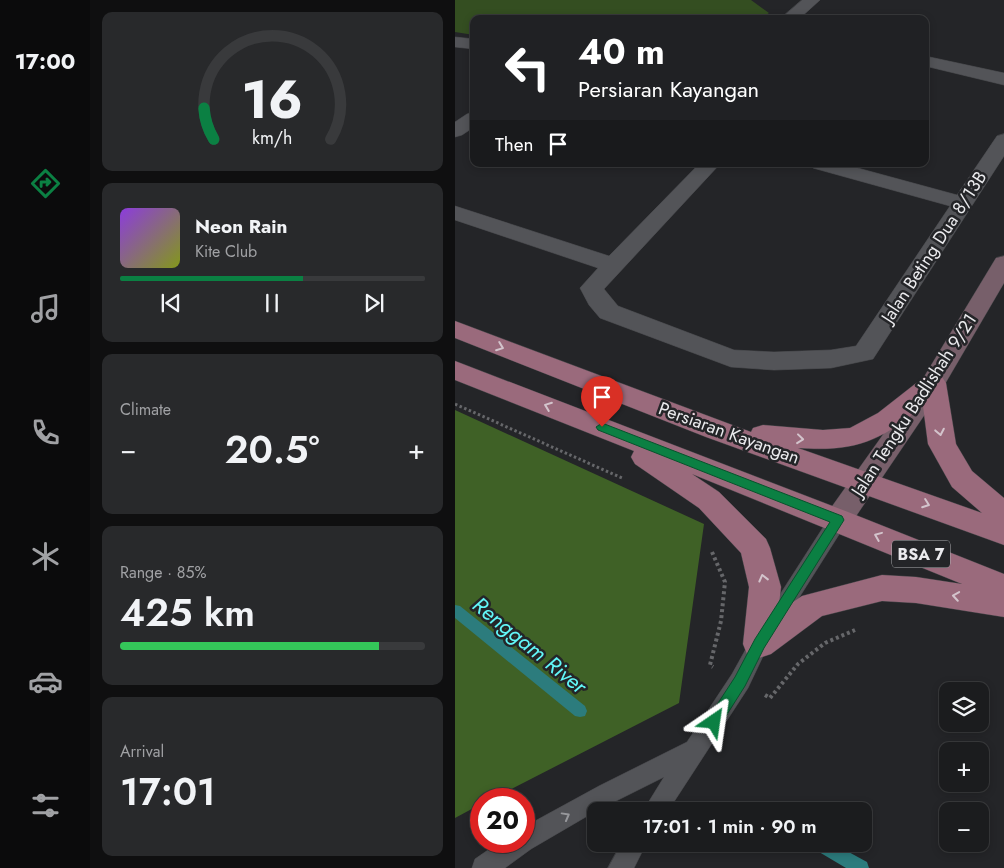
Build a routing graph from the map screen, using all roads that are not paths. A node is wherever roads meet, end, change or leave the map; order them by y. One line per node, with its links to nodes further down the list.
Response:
1 (812, 0): 2 (street)
2 (793, 15)
3 (455, 42): 4 (street)
4 (470, 44)
5 (929, 62): 6 (street)
6 (1004, 78)
7 (470, 121): 8 (street)
8 (455, 131)
9 (1004, 140): 12 (street, Jalan Beting Dua 8/13B)
10 (707, 167): 15 (street)
11 (831, 167): 12 (street)
12 (963, 203): 15 (street, Jalan Beting Dua 8/13B)
13 (455, 213): 15 (street)
14 (1004, 264): 18 (street, Jalan Tengku Badlishah 9/21)
15 (612, 265)
16 (455, 329): 20 (main road, Persiaran Kayangan / BSA 7, one-way to 20)
17 (455, 370): 19 (main road, BSA 7, one-way to 17)
18 (933, 383): 20 (main road, one-way to 18); 21 (street, Jalan Tengku Badlishah 9/21); 22 (main road, one-way to 22)
19 (584, 420): 23 (main road, BSA 7); 27 (main road, one-way to 19)
20 (717, 430): 21 (main road, Persiaran Kayangan / BSA 7)
21 (864, 482): 23 (street, Jalan Tengku Badlishah 9/21); 24 (main road, Persiaran Kayangan / BSA 7, one-way to 24)
22 (1004, 515)
23 (838, 520): 25 (main road, BSA 7, one-way to 23); 27 (lane)
24 (1004, 533)
25 (1004, 588)
26 (1004, 604): 27 (main road, one-way to 27)
27 (759, 644): 28 (lane)
28 (696, 749): 29 (lane); 30 (lane, one-way to 28)
29 (661, 802)
30 (535, 834)
31 (629, 852): 34 (lane)
32 (506, 853): 33 (lane)
33 (485, 868)
34 (620, 868)

